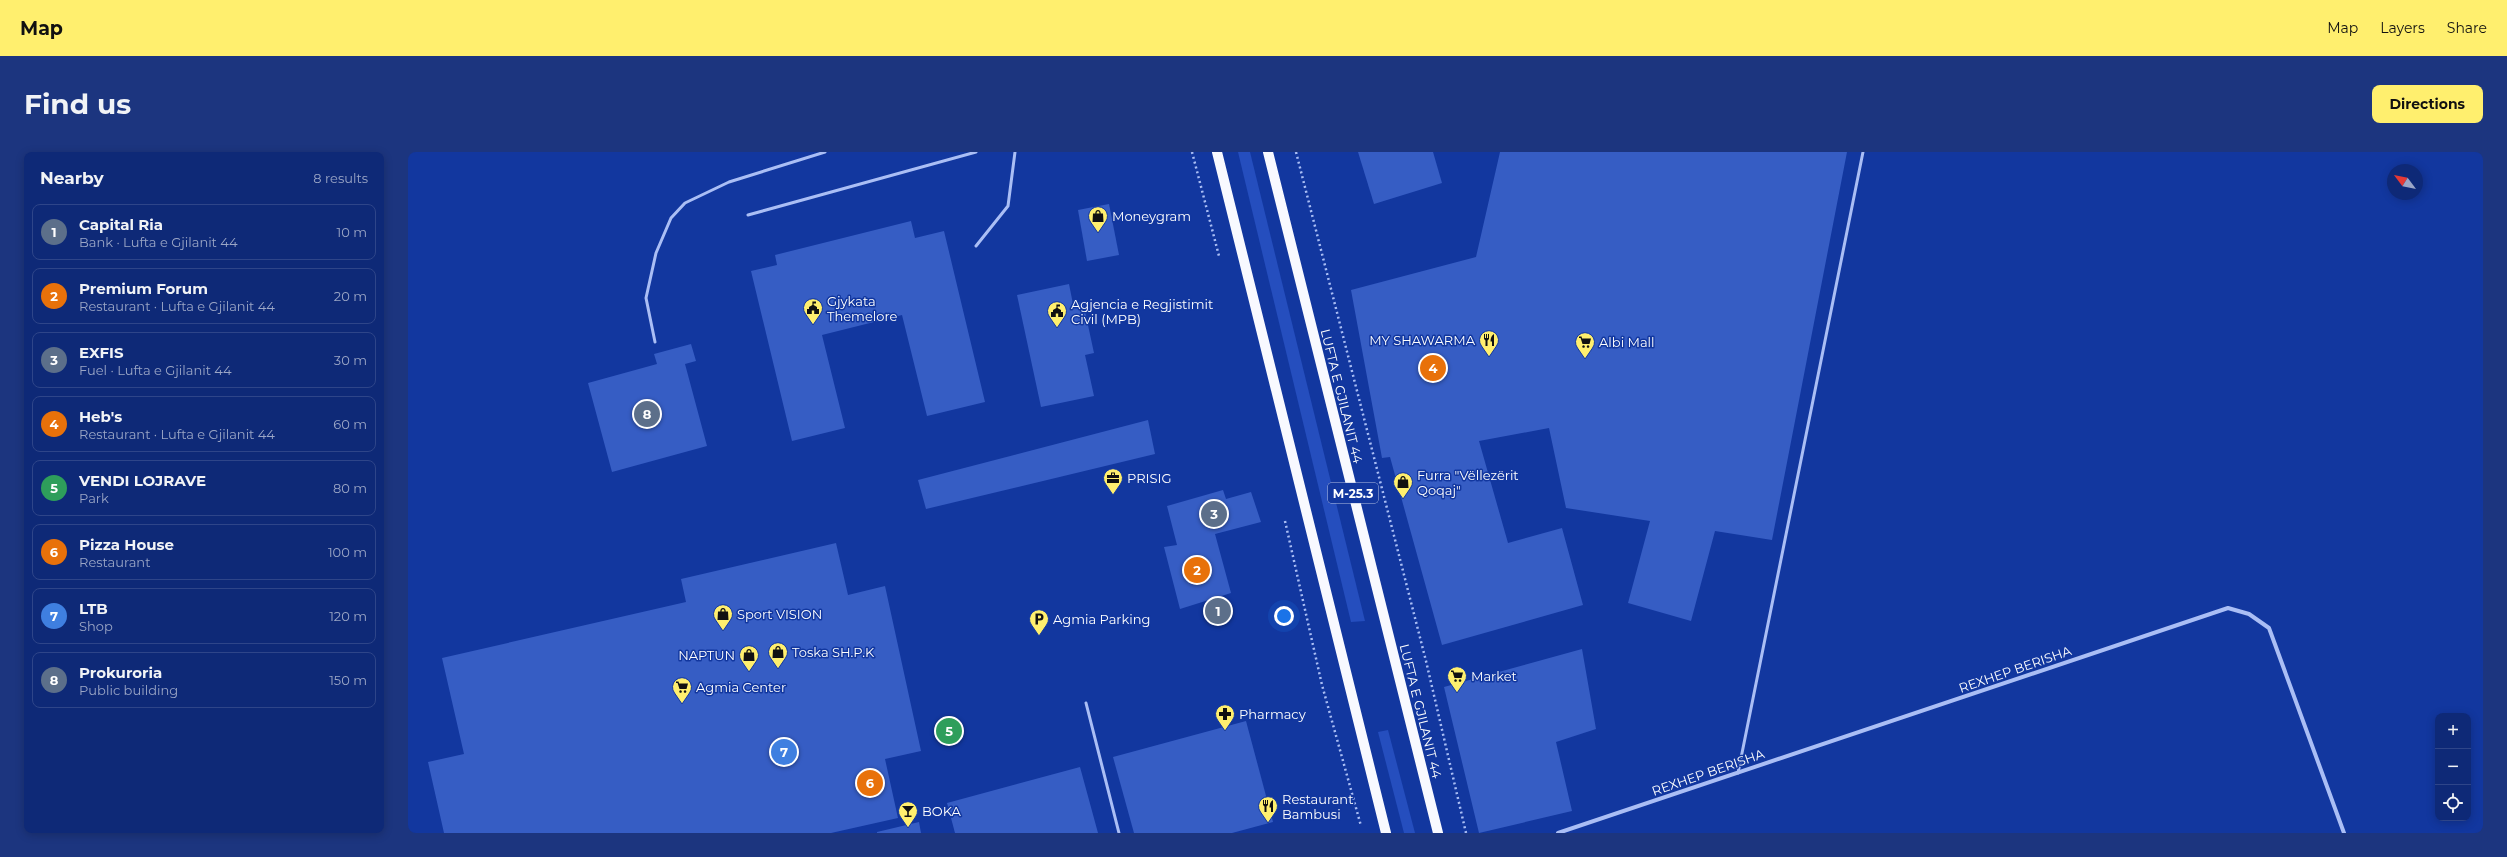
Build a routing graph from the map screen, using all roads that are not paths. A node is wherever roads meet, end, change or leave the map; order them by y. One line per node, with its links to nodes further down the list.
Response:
1 (825, 152): 9 (lane)
2 (976, 152): 7 (lane)
3 (1016, 152): 8 (lane)
4 (1216, 152): 13 (main road)
5 (1268, 152): 14 (main road, LUFTA E GJILANIT 44 / M-25.3)
6 (1863, 152): 11 (lane)
7 (748, 215)
8 (976, 246)
9 (655, 342)
10 (1086, 703): 12 (lane)
11 (1738, 773): 15 (street, REXHEP BERISHA); 16 (street, REXHEP BERISHA)
12 (1119, 833)
13 (1386, 833)
14 (1438, 833)
15 (1558, 833)
16 (2344, 833)

